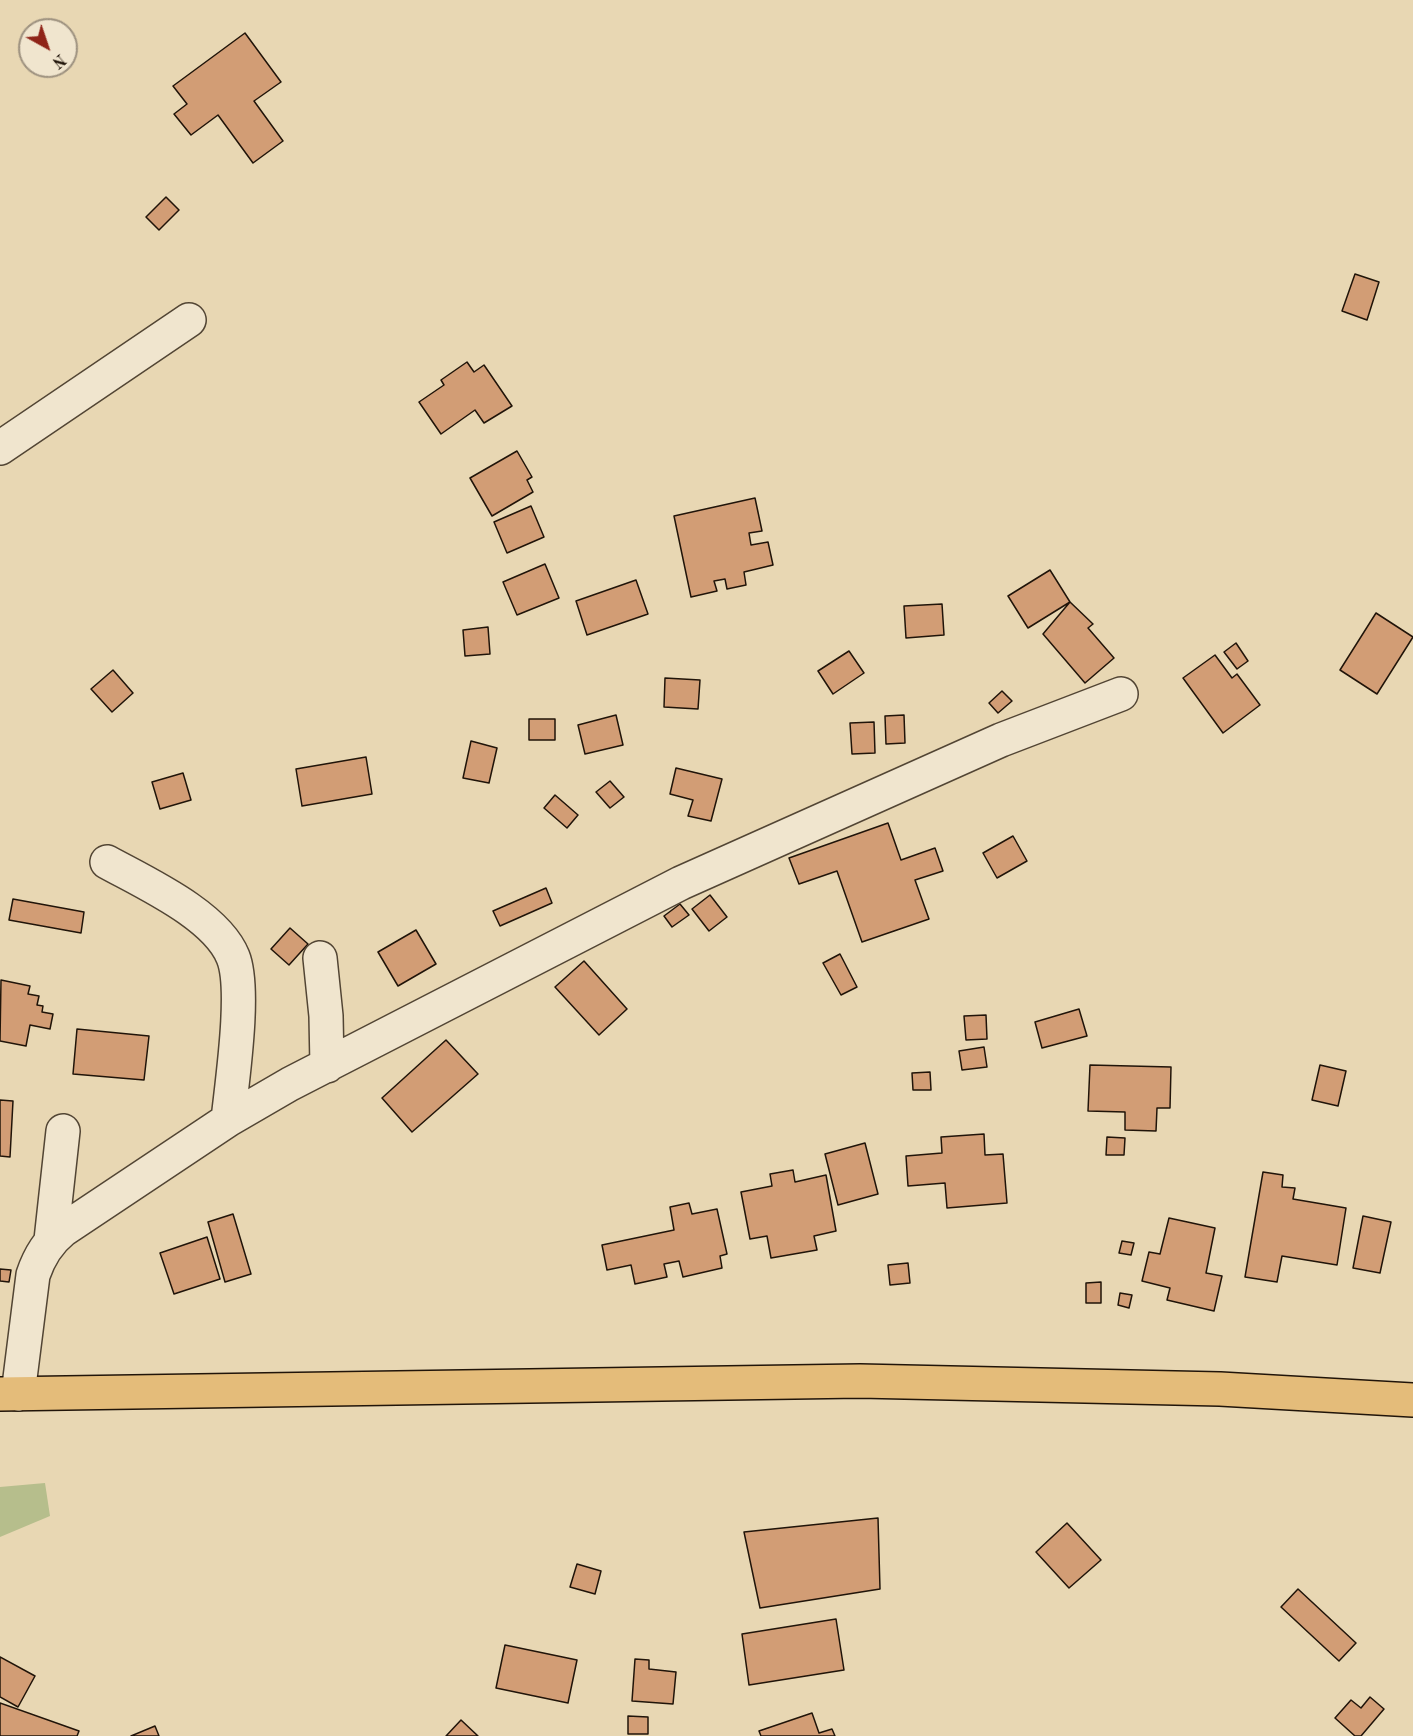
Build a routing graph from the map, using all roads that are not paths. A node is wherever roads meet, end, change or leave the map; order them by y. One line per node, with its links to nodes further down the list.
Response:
1 (189, 320): 2 (street)
2 (0, 448)
3 (1121, 694): 6 (street)
4 (107, 862): 7 (street)
5 (320, 958): 6 (street)
6 (327, 1066): 7 (street)
7 (228, 1120): 9 (street)
8 (63, 1131): 9 (street)
9 (51, 1240): 10 (street)
10 (9, 1394): 11 (main road)
11 (1413, 1400)

